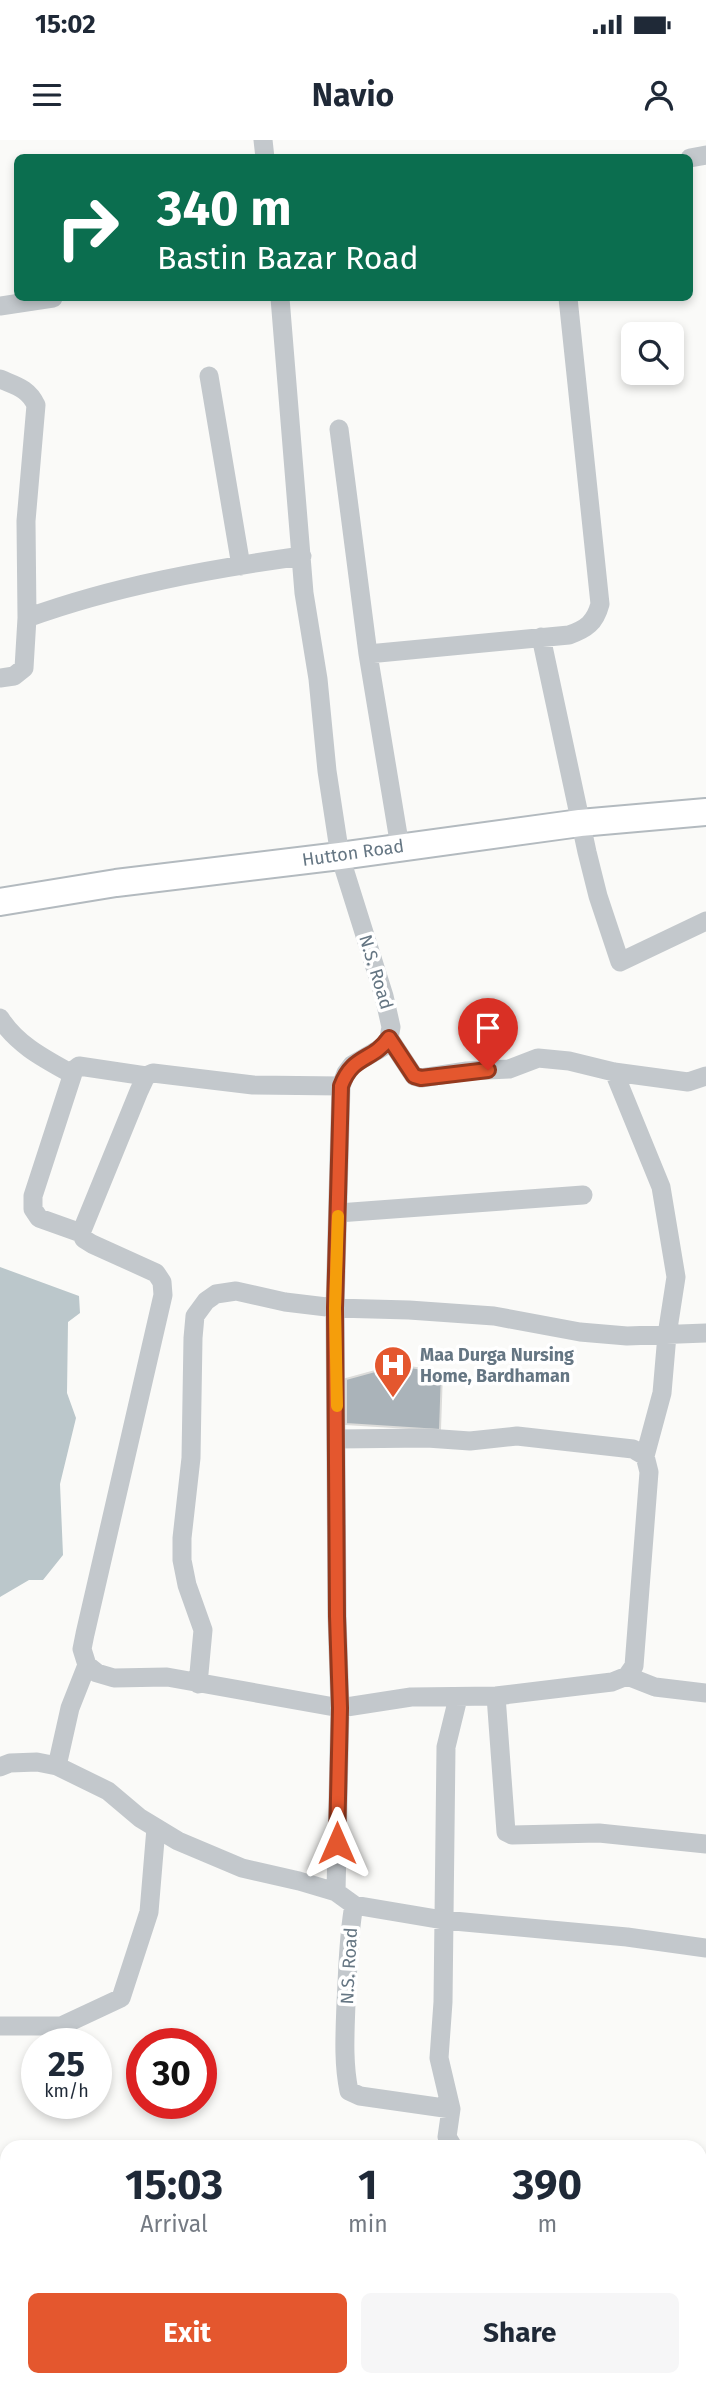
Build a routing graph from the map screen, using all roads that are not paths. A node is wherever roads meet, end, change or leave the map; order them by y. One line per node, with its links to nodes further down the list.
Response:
1 (33, 301): 4 (street)
2 (280, 301): 8 (street, N.S. Road)
3 (568, 301): 11 (street)
4 (0, 306)
5 (209, 376): 9 (street)
6 (0, 379): 10 (street)
7 (339, 429): 12 (street)
8 (302, 556): 9 (street); 17 (street, N.S. Road)
9 (241, 566): 10 (street)
10 (27, 618): 13 (street)
11 (541, 638): 12 (street); 15 (street)
12 (368, 653): 16 (street)
13 (0, 678)
14 (706, 813): 15 (street, Hutton Road)
15 (580, 823): 16 (street, Hutton Road); 19 (street)
16 (400, 847): 17 (street, Hutton Road)
17 (340, 856): 18 (street, Hutton Road); 21 (street, N.S. Road)
18 (0, 902)
19 (706, 921)
20 (0, 1018): 23 (street)
21 (389, 1038): 22 (street); 26 (street)
22 (614, 1072): 25 (street); 32 (street)
23 (72, 1074): 24 (street); 29 (street)
24 (146, 1076): 26 (street); 29 (street)
25 (706, 1076)
26 (341, 1086): 28 (street)
27 (583, 1195): 28 (street)
28 (338, 1213): 30 (street)
29 (81, 1233): 35 (street)
30 (335, 1308): 32 (street); 33 (street); 37 (street)
31 (706, 1333): 32 (street)
32 (667, 1335): 34 (street)
33 (337, 1439): 34 (street); 41 (street)
34 (645, 1457): 36 (street)
35 (87, 1665): 37 (street); 42 (street)
36 (626, 1676): 38 (street); 39 (street)
37 (198, 1684): 41 (street)
38 (706, 1693)
39 (496, 1696): 40 (street); 45 (street)
40 (458, 1698): 41 (street); 48 (street)
41 (340, 1708): 46 (street)
42 (57, 1766): 43 (street); 44 (street, N.S. Road)
43 (0, 1767)
44 (156, 1828): 46 (street, N.S. Road); 50 (street)
45 (706, 1844)
46 (336, 1892): 47 (street, N.S. Road)
47 (354, 1905): 48 (street); 51 (street, N.S. Road)
48 (443, 1920): 49 (street); 51 (street)
49 (706, 1948)
50 (0, 2026)
51 (451, 2109): 52 (street)
52 (449, 2140)

